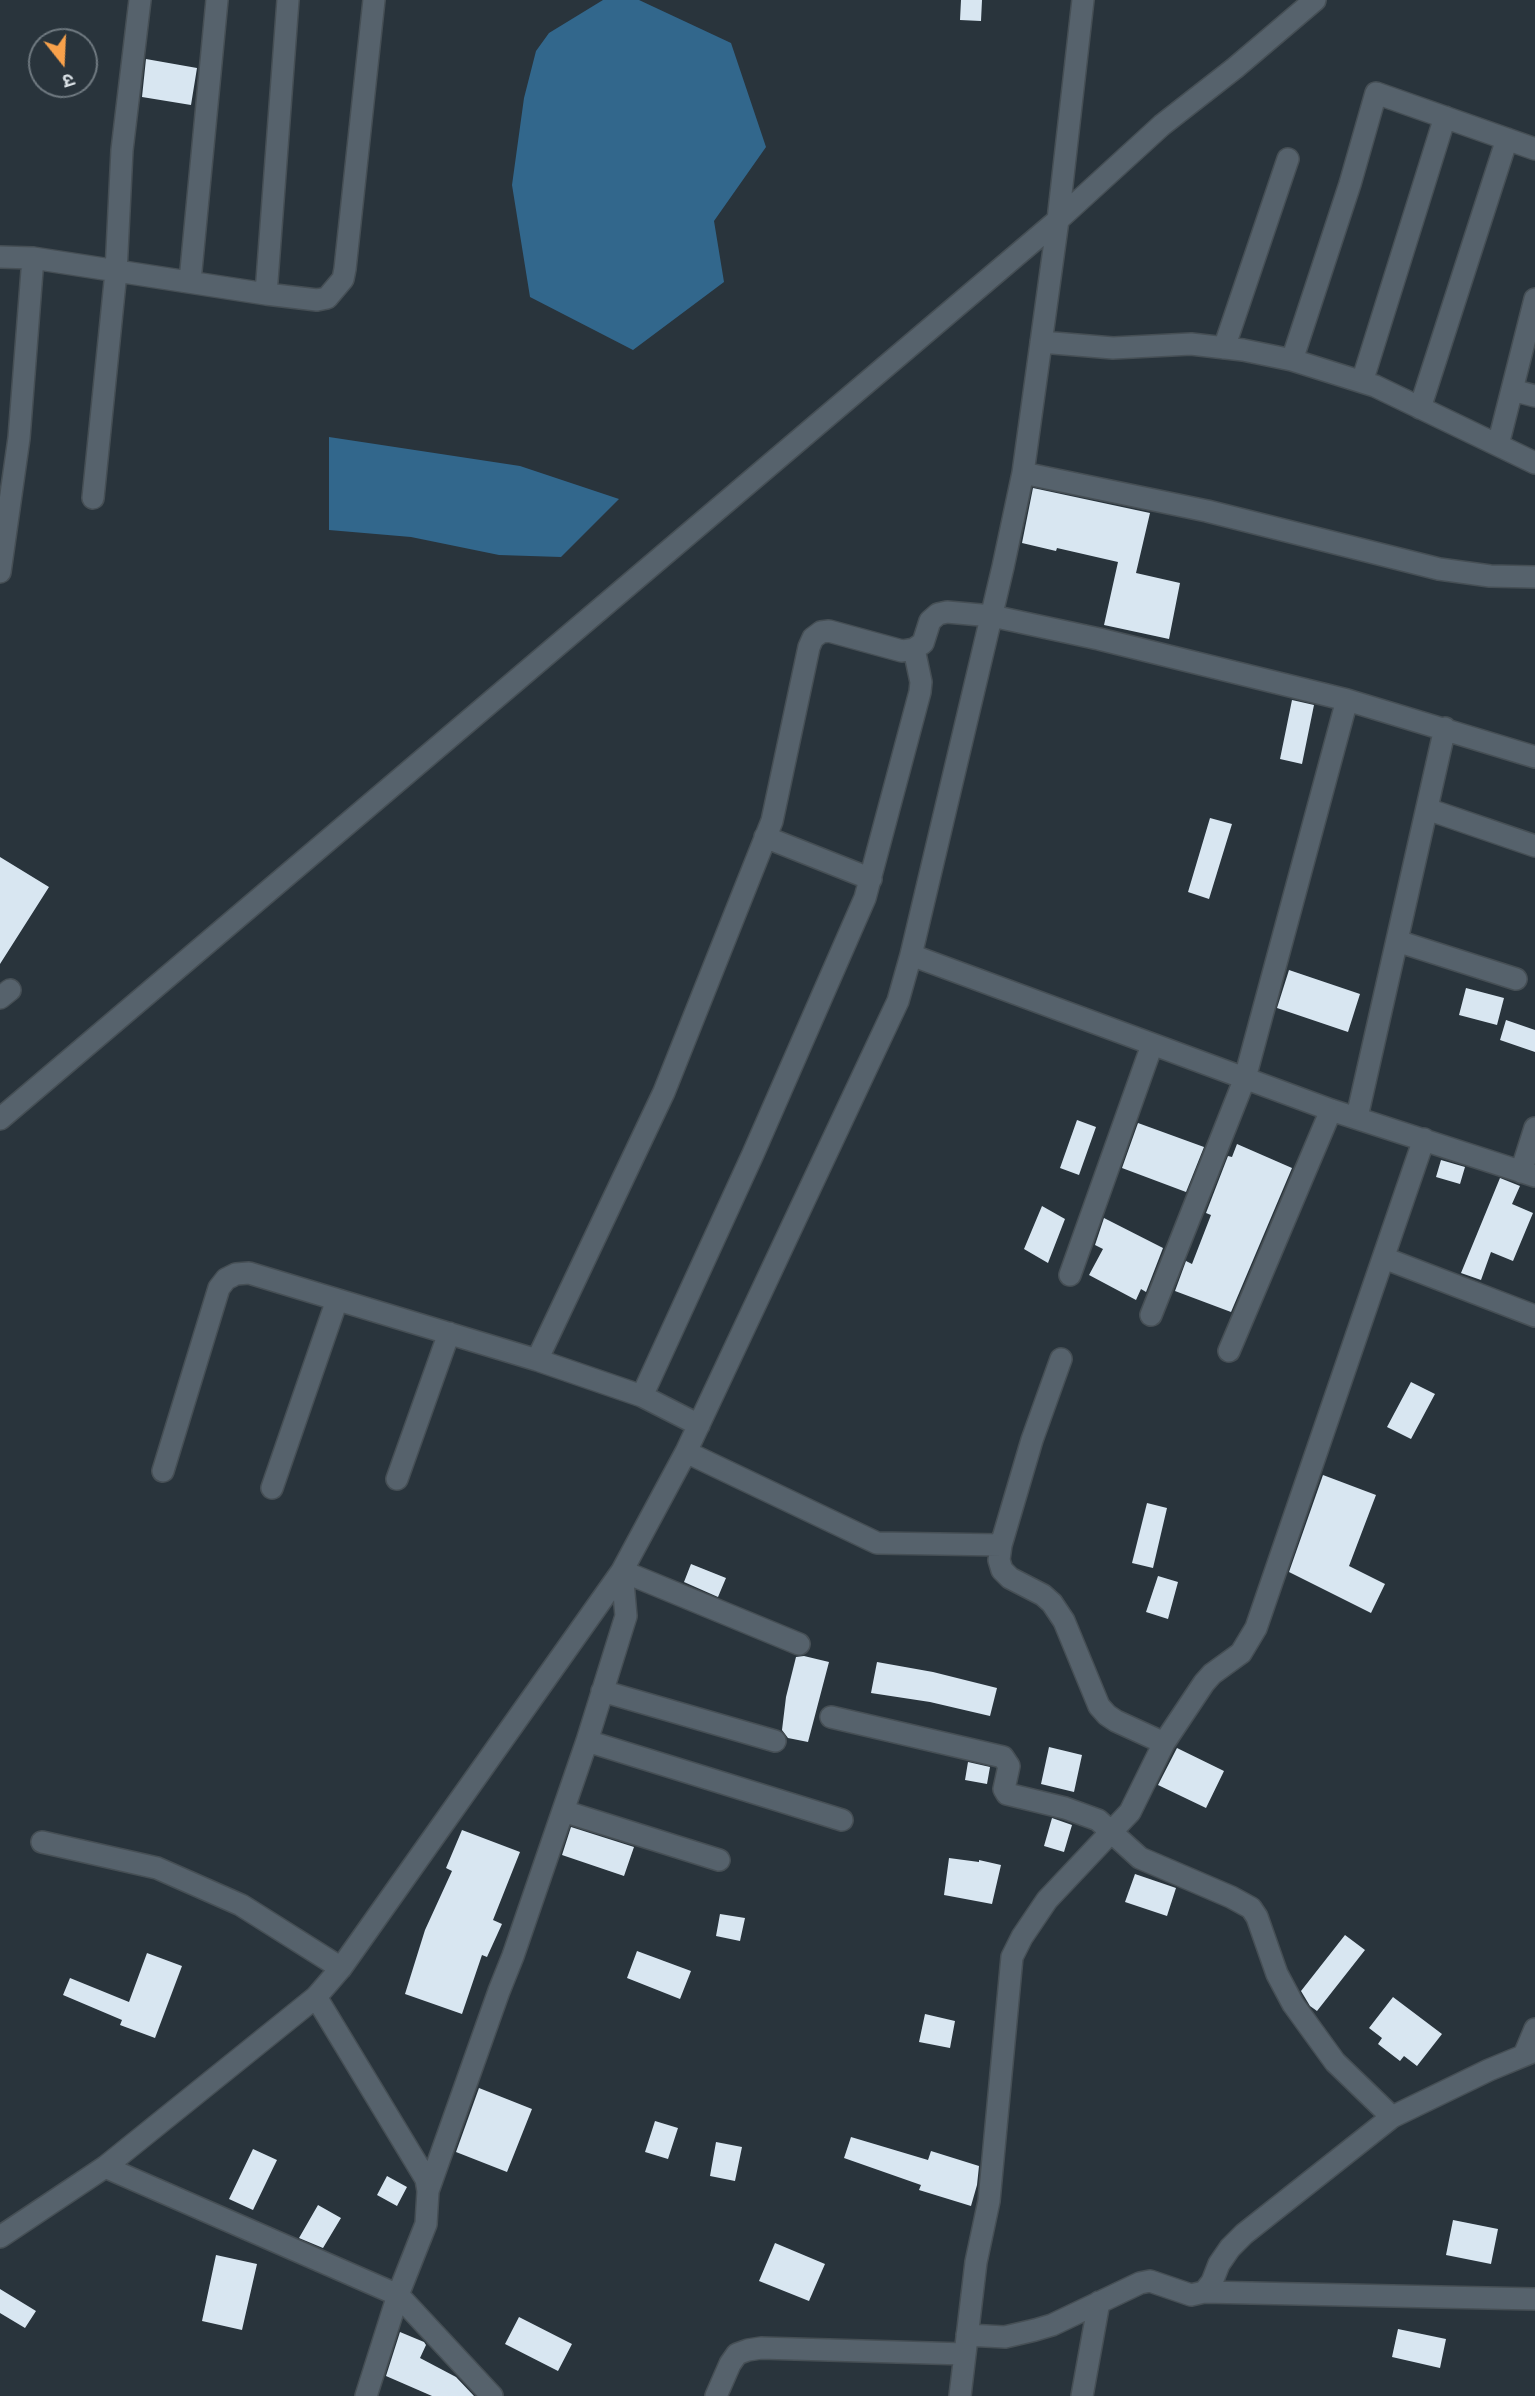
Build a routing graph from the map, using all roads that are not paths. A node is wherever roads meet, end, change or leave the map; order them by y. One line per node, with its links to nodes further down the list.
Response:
1 (140, 0): 14 (street)
2 (217, 0): 15 (street)
3 (288, 0): 16 (street)
4 (374, 0): 16 (street)
5 (1083, 0): 11 (street)
6 (1315, 0): 11 (street)
7 (1445, 117): 8 (street); 20 (street); 21 (street)
8 (1507, 139): 9 (street); 24 (street)
9 (1535, 149)
10 (1288, 159): 19 (street)
11 (1058, 220): 18 (street); 47 (street)
12 (0, 257): 13 (street)
13 (33, 258): 14 (street); 29 (street)
14 (117, 272): 15 (street); 28 (street)
15 (190, 281): 16 (street)
16 (266, 294)
17 (1535, 299): 22 (street)
18 (1041, 342): 19 (street); 27 (street)
19 (1224, 348): 20 (street)
20 (1292, 360): 21 (street)
21 (1362, 382): 24 (street)
22 (1512, 390): 23 (street); 25 (street)
23 (1535, 396)
24 (1420, 408): 25 (street)
25 (1498, 445): 26 (street)
26 (1535, 463)
27 (1023, 473): 30 (street); 31 (street)
28 (93, 498)
29 (0, 572)
30 (1535, 577)
31 (992, 616): 32 (street); 33 (street); 41 (street)
32 (914, 649): 37 (street); 39 (street)
33 (1348, 700): 34 (street); 44 (street)
34 (1445, 728): 35 (street); 36 (street)
35 (1535, 757)
36 (1427, 809): 38 (street); 40 (street)
37 (765, 837): 39 (street); 59 (street)
38 (1535, 846)
39 (871, 879): 60 (street)
40 (1397, 941): 42 (street); 46 (street)
41 (911, 955): 43 (street); 61 (street)
42 (1516, 979)
43 (1152, 1045): 44 (street); 52 (street)
44 (1245, 1078): 45 (street); 54 (street)
45 (1331, 1110): 46 (street); 57 (street)
46 (1357, 1117): 49 (street)
47 (0, 1119)
48 (1535, 1128): 50 (street)
49 (1424, 1139): 50 (street); 51 (street)
50 (1528, 1174)
51 (1384, 1258): 55 (street); 73 (street)
52 (1070, 1275)
53 (337, 1300): 56 (street); 63 (street); 65 (street)
54 (1151, 1315)
55 (1535, 1316)
56 (449, 1333): 59 (street); 64 (street)
57 (1229, 1351)
58 (1061, 1359): 66 (street)
59 (537, 1360): 60 (street)
60 (642, 1396): 61 (street)
61 (699, 1425): 62 (street)
62 (686, 1452): 66 (street); 67 (street)
63 (163, 1471)
64 (397, 1479)
65 (271, 1488)
66 (1001, 1545): 73 (street)
67 (622, 1571): 68 (street); 69 (street); 79 (street)
68 (799, 1644)
69 (602, 1691): 71 (street); 72 (street)
70 (831, 1717): 76 (street)
71 (587, 1741): 74 (street); 75 (street)
72 (775, 1741)
73 (1164, 1743): 76 (street)
74 (563, 1811): 78 (street); 85 (street)
75 (842, 1820)
76 (1111, 1832): 83 (street); 91 (street)
77 (43, 1842): 79 (street)
78 (719, 1860)
79 (341, 1968): 80 (street)
80 (316, 1997): 84 (street); 85 (street)
81 (1535, 2029): 82 (street)
82 (1530, 2052): 83 (street)
83 (1392, 2117): 87 (street)
84 (105, 2167): 86 (street); 88 (street)
85 (428, 2191): 88 (street)
86 (0, 2237)
87 (1204, 2292): 89 (street); 90 (street)
88 (398, 2295): 92 (street); 93 (street)
89 (1535, 2299)
90 (1099, 2302): 91 (street); 96 (street)
91 (966, 2345): 94 (street); 95 (street)
92 (366, 2396)
93 (492, 2396)
94 (716, 2396)
95 (960, 2396)
96 (1082, 2396)

